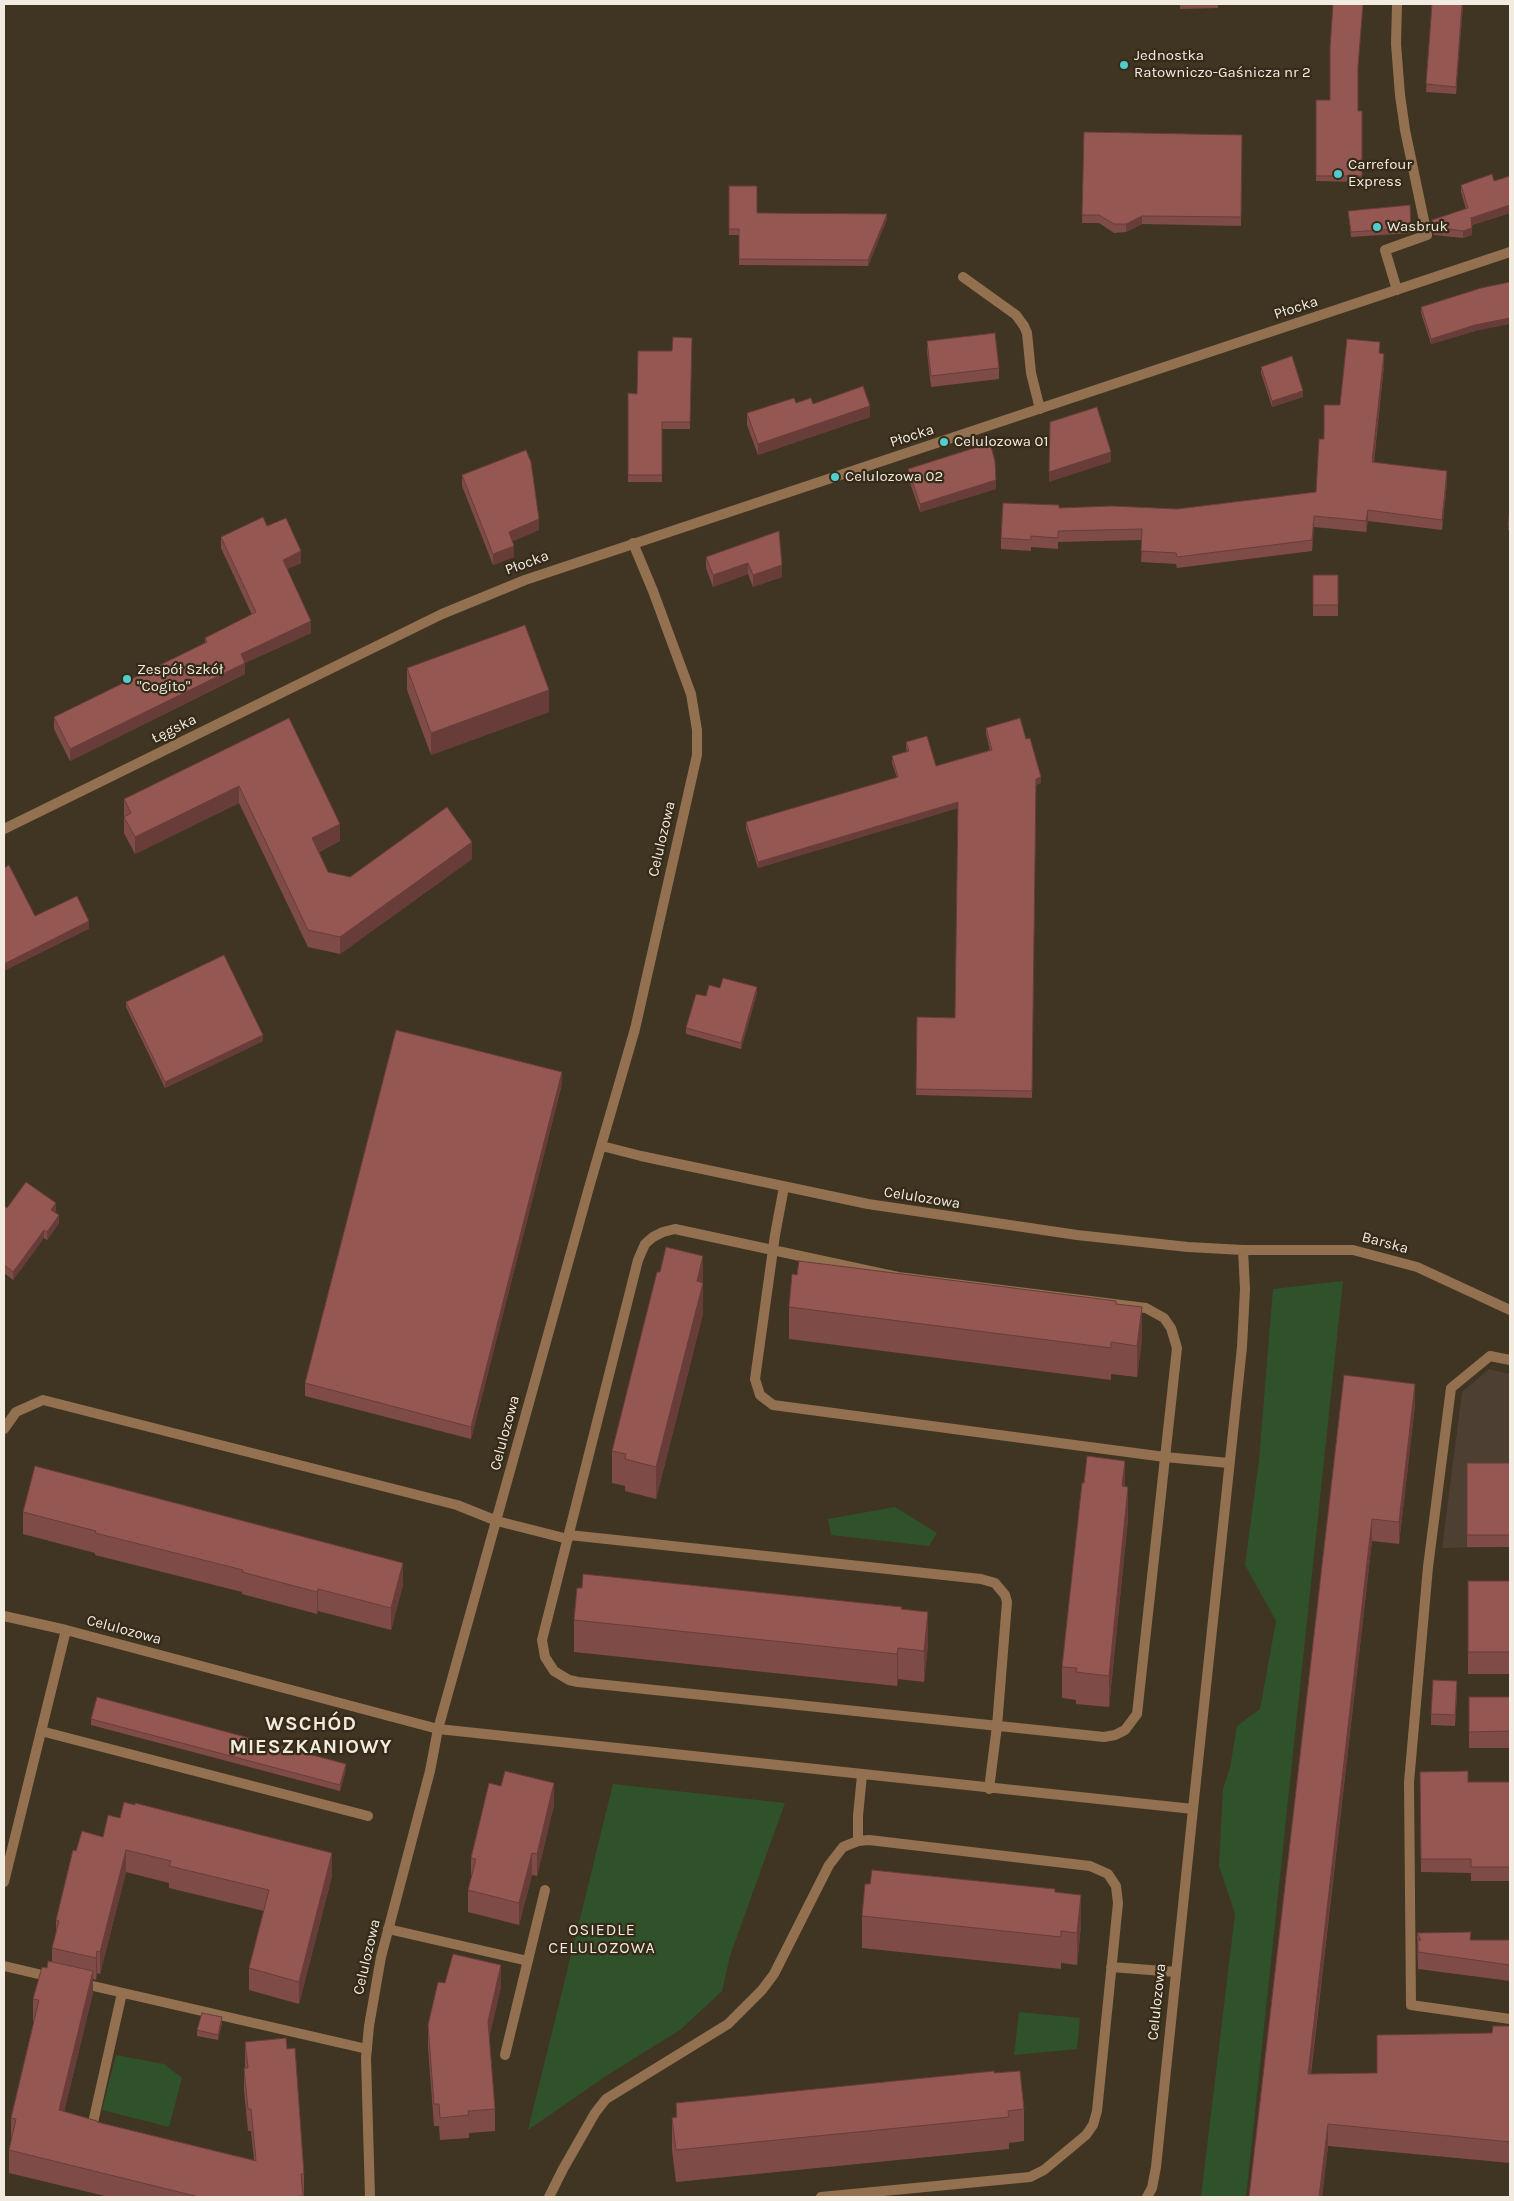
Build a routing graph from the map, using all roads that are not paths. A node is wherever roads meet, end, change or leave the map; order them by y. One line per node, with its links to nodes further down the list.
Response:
1 (1397, 4): 4 (street)
2 (1510, 252): 4 (street, Płocka)
3 (963, 277): 5 (street)
4 (1397, 290): 5 (street, Płocka)
5 (1040, 410): 6 (street, Płocka)
6 (633, 543): 7 (street, Płocka); 9 (street, Celulozowa)
7 (358, 655): 8 (street, Łęgska)
8 (4, 829)
9 (602, 1146): 10 (street, Celulozowa); 18 (street, Celulozowa)
10 (784, 1187): 11 (street); 12 (street, Celulozowa)
11 (774, 1250): 16 (street); 16 (street); 19 (street)
12 (1243, 1250): 13 (street, Barska); 17 (street, Celulozowa)
13 (1510, 1310)
14 (1510, 1360): 38 (street)
15 (4, 1429): 18 (street)
16 (1165, 1457): 17 (street); 22 (street)
17 (1229, 1463): 27 (street, Celulozowa)
18 (496, 1520): 19 (street); 23 (street, Celulozowa)
19 (569, 1537): 22 (street); 22 (street)
20 (4, 1616): 21 (street, Celulozowa)
21 (66, 1630): 23 (street, Celulozowa); 24 (street)
22 (998, 1726): 26 (street)
23 (438, 1729): 25 (street); 32 (street, Celulozowa)
24 (41, 1731): 28 (street); 30 (street)
25 (862, 1776): 26 (street); 29 (street)
26 (989, 1789): 27 (street)
27 (1193, 1809): 36 (street, Celulozowa)
28 (368, 1816)
29 (858, 1840): 35 (street); 43 (street)
30 (4, 1882)
31 (546, 1890): 33 (street)
32 (388, 1929): 33 (street); 39 (street, Celulozowa)
33 (528, 1961): 40 (street)
34 (4, 1966): 37 (street)
35 (1112, 1967): 36 (street); 44 (street)
36 (1176, 1972): 45 (street, Celulozowa)
37 (122, 1993): 39 (street); 41 (street)
38 (1510, 2018)
39 (367, 2049): 42 (street, Celulozowa)
40 (506, 2055)
41 (92, 2127)
42 (370, 2197)
43 (549, 2197)
44 (821, 2197)
45 (1147, 2197)

